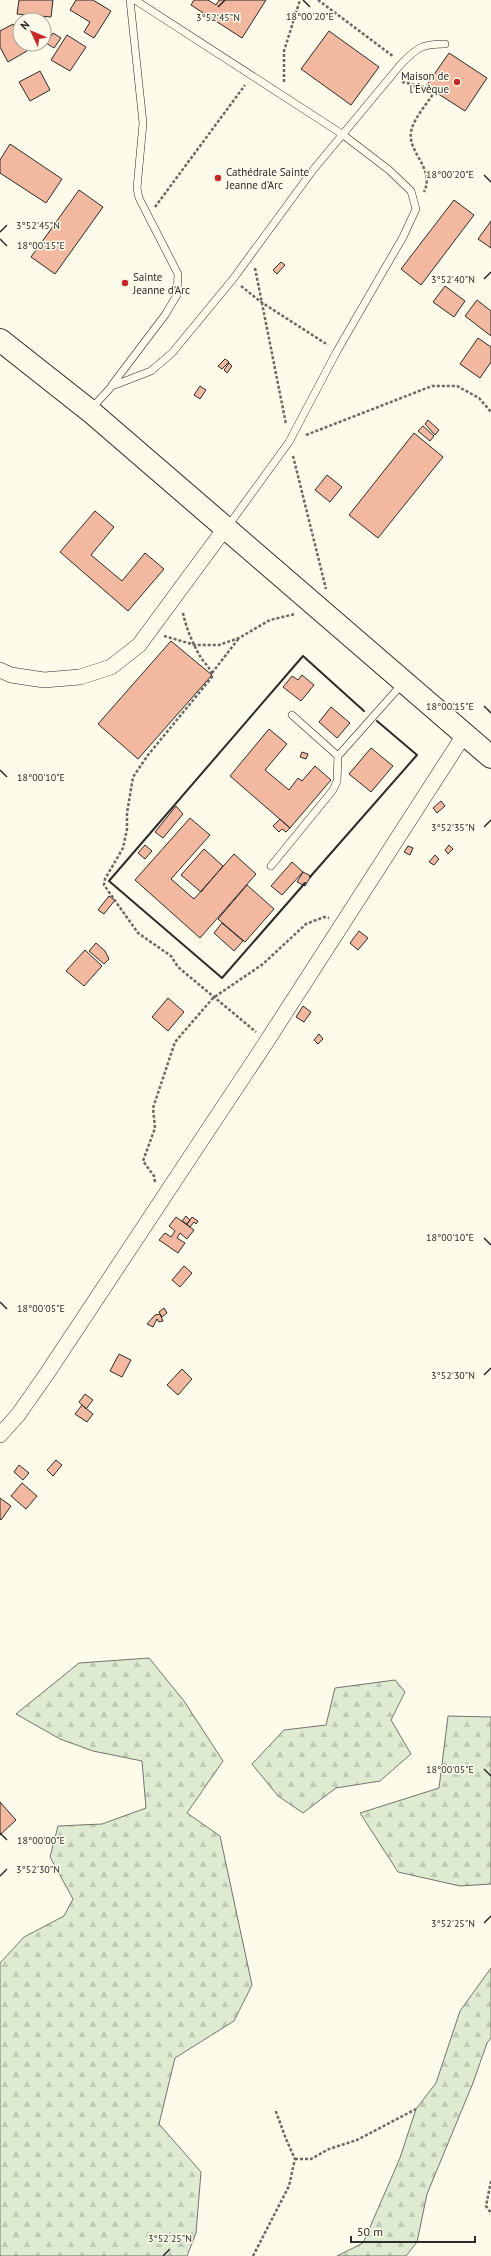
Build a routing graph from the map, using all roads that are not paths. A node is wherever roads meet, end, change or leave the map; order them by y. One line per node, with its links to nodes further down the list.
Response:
1 (130, 0): 6 (lane)
2 (135, 0): 4 (lane)
3 (445, 44): 4 (lane)
4 (342, 134): 6 (lane); 8 (lane)
5 (0, 340): 7 (main road)
6 (112, 386): 7 (lane)
7 (90, 411): 8 (main road)
8 (226, 527): 9 (street); 10 (main road)
9 (0, 670)
10 (405, 682): 12 (main road); 13 (lane)
11 (292, 715): 13 (lane)
12 (464, 735): 14 (main road); 16 (street)
13 (338, 756): 15 (lane)
14 (491, 758)
15 (271, 866)
16 (0, 1435)

